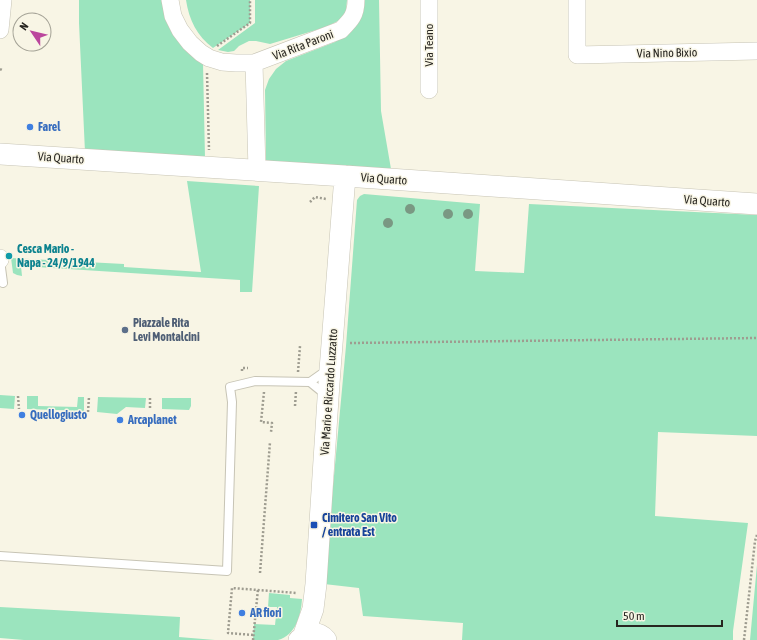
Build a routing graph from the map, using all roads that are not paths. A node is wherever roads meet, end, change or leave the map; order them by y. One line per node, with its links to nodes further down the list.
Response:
1 (3, 0): 6 (street)
2 (170, 0): 8 (street, Via Rita Paroni)
3 (356, 0): 8 (street, Via Rita Paroni)
4 (429, 0): 9 (street, Via Teano)
5 (577, 0): 7 (street, Via Nino Bixio)
6 (0, 30)
7 (757, 51)
8 (254, 63): 11 (street)
9 (429, 90)
10 (4, 153): 11 (street, Via Quarto)
11 (257, 170): 12 (street, Via Quarto)
12 (345, 176): 13 (street, Via Quarto); 16 (street, Via Mario e Riccardo Luzzatto)
13 (757, 204)
14 (0, 259): 15 (lane)
15 (3, 283)
16 (331, 367): 17 (lane); 18 (street, Via Mario e Riccardo Luzzatto)
17 (310, 382): 18 (lane); 19 (lane)
18 (329, 397): 20 (street, Via Mario e Riccardo Luzzatto)
19 (0, 556)
20 (312, 638)

